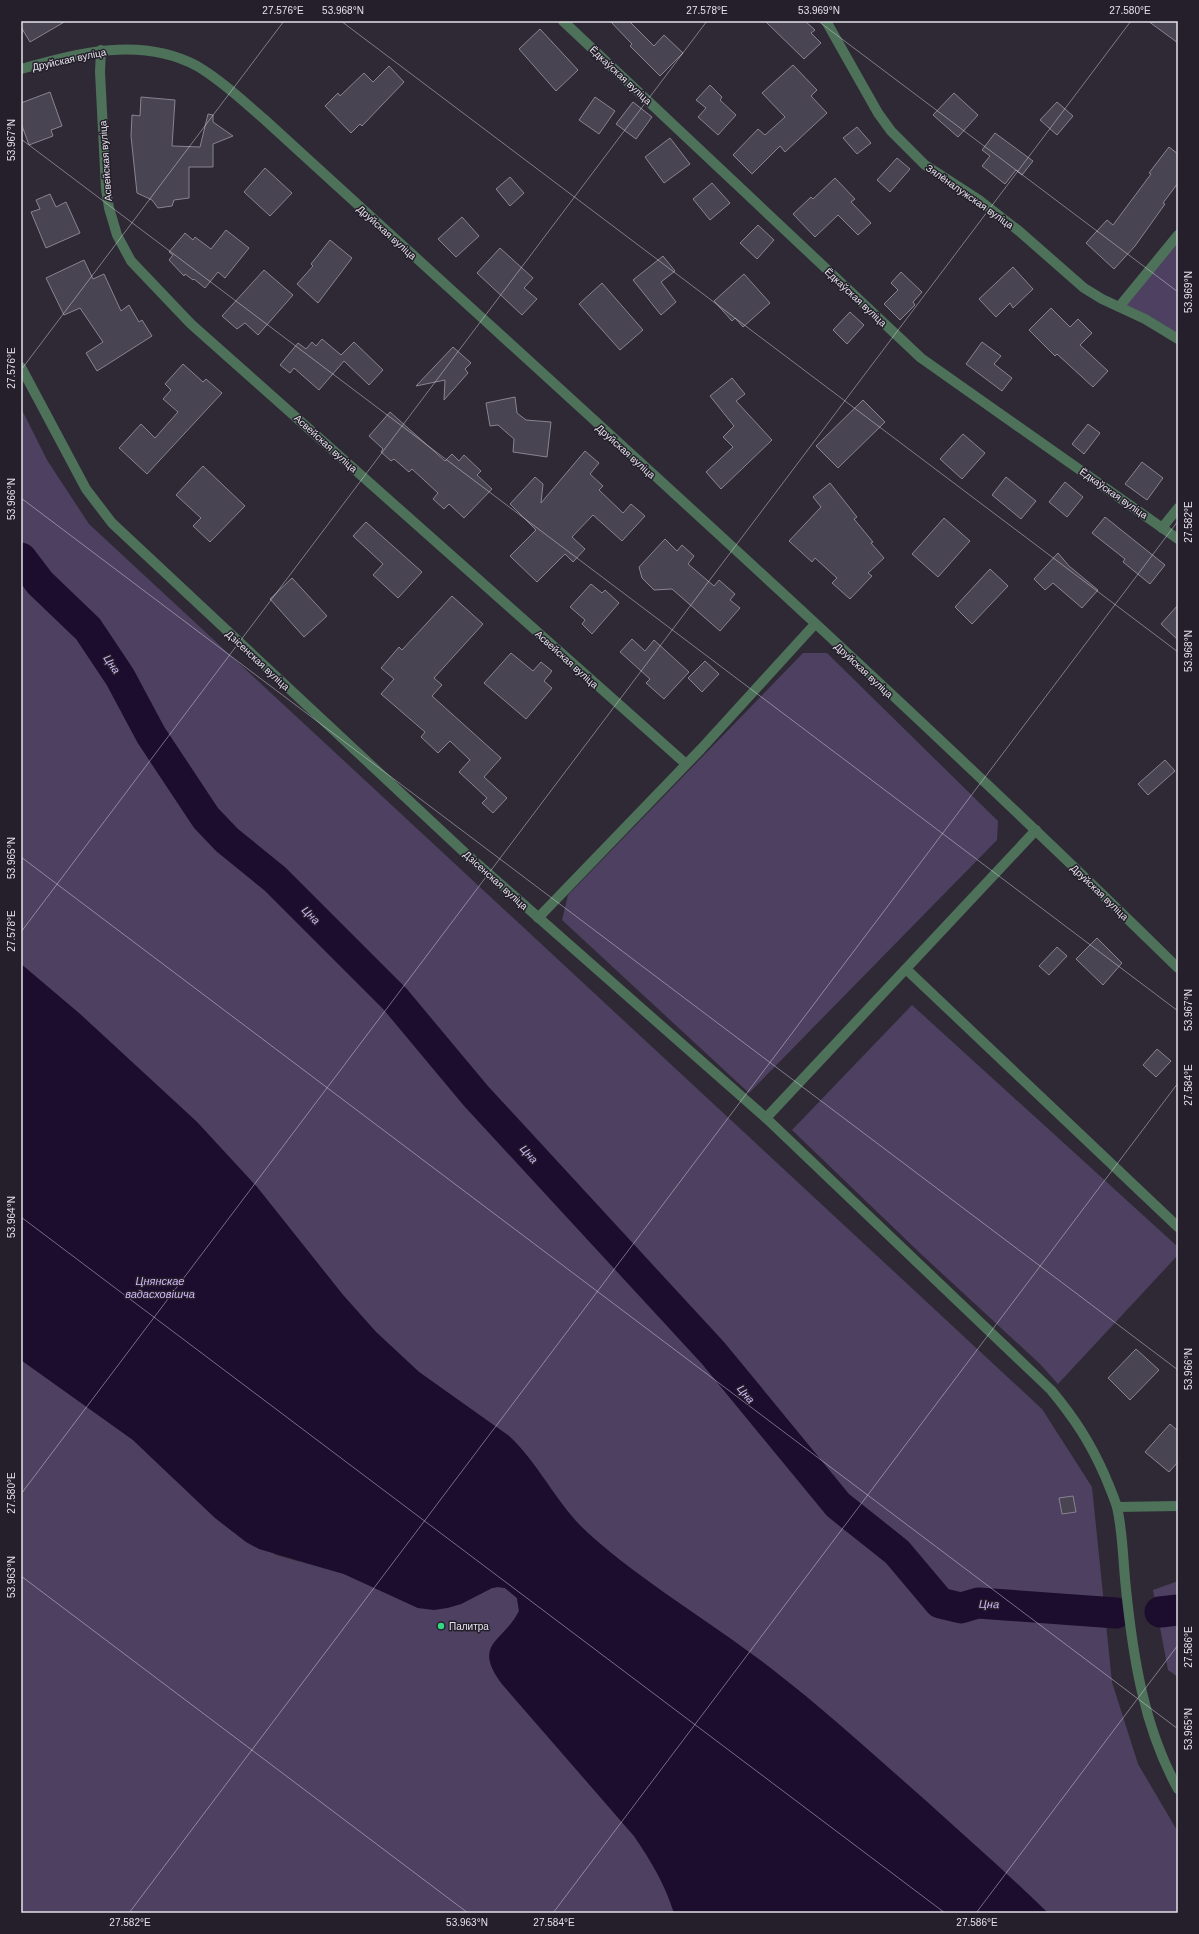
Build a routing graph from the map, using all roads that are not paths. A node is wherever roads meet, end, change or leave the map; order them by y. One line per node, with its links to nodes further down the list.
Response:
1 (563, 21): 10 (street, Ёдкаўская вуліца)
2 (826, 21): 6 (street, Зялёналужская вуліца)
3 (101, 50): 4 (street, Друйская вуліца); 12 (street, Друйская вуліца); 13 (street, Асвейская вуліца)
4 (21, 69)
5 (1178, 235): 6 (street)
6 (1119, 307): 7 (street, Зялёналужская вуліца)
7 (1178, 339)
8 (21, 367): 15 (street, Дзісенская вуліца)
9 (1178, 508): 10 (street)
10 (1162, 528): 11 (street, Ёдкаўская вуліца)
11 (1178, 539)
12 (815, 624): 13 (street); 14 (street, Друйская вуліца)
13 (686, 764): 15 (street)
14 (1036, 830): 16 (street, Друйская вуліца); 17 (street)
15 (538, 918): 18 (street, Дзісенская вуліца)
16 (1178, 968)
17 (906, 969): 18 (street); 19 (street)
18 (766, 1118): 21 (street, Дзісенская вуліца)
19 (1178, 1227)
20 (1178, 1506): 21 (street)
21 (1117, 1507): 22 (street, Дзісенская вуліца)
22 (1178, 1789)

